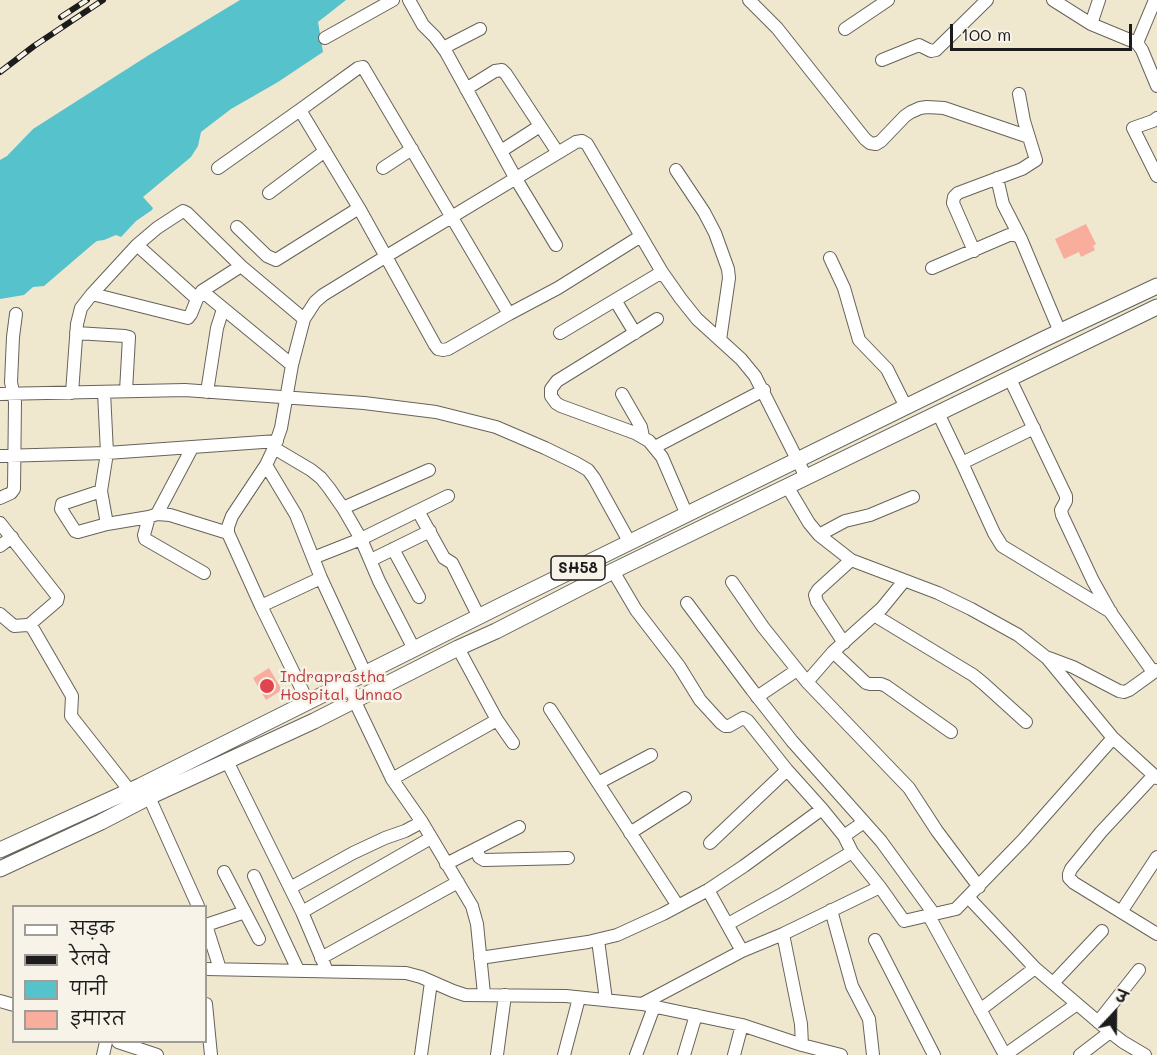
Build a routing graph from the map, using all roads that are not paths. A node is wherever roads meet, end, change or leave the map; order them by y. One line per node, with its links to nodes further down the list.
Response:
1 (393, 0): 12 (street)
2 (409, 0): 14 (street)
3 (749, 0): 22 (street)
4 (888, 0): 11 (street)
5 (987, 0): 15 (street)
6 (1053, 0): 9 (street)
7 (1099, 0): 9 (street)
8 (1155, 0): 13 (street)
9 (1091, 24): 13 (street)
10 (480, 29): 14 (street)
11 (845, 29)
12 (325, 38)
13 (1137, 43): 16 (street)
14 (442, 48): 17 (street)
15 (882, 60)
16 (1157, 86)
17 (466, 89): 21 (street); 25 (street)
18 (1019, 94): 22 (street)
19 (300, 110): 23 (street); 24 (street); 27 (street)
20 (1157, 118): 30 (street)
21 (540, 126): 25 (street); 26 (street)
22 (1029, 137): 31 (street)
23 (412, 149): 28 (street); 35 (street)
24 (325, 151): 33 (street); 34 (street)
25 (501, 151): 32 (street)
26 (558, 153): 32 (street); 37 (street)
27 (218, 168)
28 (383, 168)
29 (676, 170): 62 (street)
30 (1157, 176)
31 (997, 178): 38 (street); 41 (street)
32 (516, 179): 35 (street); 39 (street)
33 (269, 194)
34 (359, 208): 36 (street); 42 (street)
35 (452, 218): 42 (street); 54 (street)
36 (237, 226)
37 (641, 236): 46 (street); 54 (street)
38 (1019, 237): 41 (street); 57 (street)
39 (556, 244)
40 (137, 245): 44 (street); 48 (street); 49 (street)
41 (974, 251): 45 (street)
42 (385, 257): 54 (street); 55 (street)
43 (830, 258): 73 (street)
44 (242, 266): 49 (street); 55 (street)
45 (932, 268)
46 (662, 272): 50 (street); 62 (street)
47 (1157, 286): 57 (main road, SH58)
48 (92, 294): 49 (street); 58 (street)
49 (199, 295): 52 (street)
50 (615, 300): 59 (street); 60 (street)
51 (1157, 307): 64 (main road, SH58)
52 (224, 309): 63 (street); 68 (street)
53 (16, 314): 61 (street)
54 (509, 314)
55 (304, 319): 63 (street)
56 (657, 319): 60 (street)
57 (1059, 332): 73 (main road, SH58)
58 (76, 333): 66 (street); 69 (street)
59 (560, 333)
60 (635, 333): 76 (street)
61 (6, 336): 70 (street)
62 (720, 340): 65 (street)
63 (292, 365): 72 (street)
64 (1010, 379): 74 (main road, SH58); 75 (street)
65 (764, 390): 78 (street); 83 (street)
66 (126, 391): 67 (street); 68 (street)
67 (104, 392): 69 (street); 80 (street)
68 (207, 392): 72 (street)
69 (72, 393): 70 (street)
70 (6, 394): 82 (street)
71 (621, 394): 76 (street)
72 (287, 397): 77 (street); 104 (street)
73 (906, 407): 83 (main road, SH58)
74 (938, 413): 84 (street); 87 (main road, SH58)
75 (1034, 428): 84 (street); 118 (street)
76 (643, 436): 78 (street)
77 (275, 445): 79 (street); 85 (street); 93 (street)
78 (655, 447): 96 (street)
79 (192, 448): 80 (street); 95 (street)
80 (107, 453): 82 (street); 89 (street)
81 (0, 456): 82 (street)
82 (13, 456): 92 (street)
83 (798, 460): 87 (street); 96 (main road, SH58)
84 (962, 463): 118 (street)
85 (266, 465): 100 (street); 107 (street)
86 (429, 470): 93 (street)
87 (806, 477): 88 (main road, SH58)
88 (787, 486): 101 (street); 110 (main road, SH58)
89 (101, 491): 98 (street); 98 (street)
90 (448, 496): 94 (street)
91 (913, 497): 101 (street)
92 (0, 498)
93 (343, 508): 103 (street)
94 (418, 511): 99 (street); 103 (street)
95 (153, 515): 98 (street); 100 (street); 111 (street)
96 (687, 515): 104 (main road, SH58)
97 (0, 522): 102 (street)
98 (107, 524)
99 (430, 531): 106 (street); 121 (street)
100 (228, 533): 117 (street)
101 (819, 535): 109 (street)
102 (12, 537): 105 (street); 122 (street)
103 (361, 539): 107 (street); 108 (street)
104 (630, 543): 121 (main road, SH58)
105 (0, 546)
106 (393, 549): 108 (street); 115 (street)
107 (314, 558): 112 (street)
108 (370, 560): 125 (street)
109 (851, 560): 113 (street); 123 (street)
110 (614, 571): 124 (main road, SH58); 143 (street)
111 (204, 573)
112 (321, 579): 117 (street); 130 (street)
113 (904, 580): 120 (street); 127 (street)
114 (732, 582): 128 (street)
115 (419, 597)
116 (687, 603): 133 (street)
117 (261, 606): 135 (street)
118 (1111, 613): 129 (street)
119 (0, 614): 122 (street)
120 (874, 615): 123 (street); 138 (street)
121 (479, 617): 125 (main road, SH58)
122 (29, 625): 150 (street)
123 (844, 643): 126 (street)
124 (458, 648): 134 (main road, SH58); 137 (street)
125 (414, 649): 130 (main road, SH58)
126 (833, 652): 131 (street); 139 (street)
127 (1047, 658): 129 (street); 140 (street)
128 (796, 670): 131 (street); 133 (street)
129 (1155, 671)
130 (365, 673): 132 (main road, SH58)
131 (807, 682): 174 (street)
132 (346, 683): 134 (street); 135 (main road, SH58)
133 (757, 697): 141 (street)
134 (354, 700): 145 (main road, SH58); 148 (street)
135 (308, 702): 150 (main road, SH58)
136 (550, 709): 149 (street)
137 (497, 720): 142 (street); 148 (street)
138 (1026, 722)
139 (951, 732)
140 (1113, 738): 147 (street); 174 (street)
141 (791, 739): 143 (street); 155 (street)
142 (513, 743)
143 (774, 754): 146 (street)
144 (651, 755): 149 (street)
145 (227, 761): 151 (main road, SH58); 175 (street)
146 (788, 770): 153 (street); 161 (street)
147 (1155, 777): 183 (street)
148 (392, 779): 154 (street)
149 (598, 783): 158 (street)
150 (130, 790): 157 (main road, SH58)
151 (149, 797): 163 (main road, SH58); 178 (street)
152 (685, 798): 158 (street)
153 (822, 809): 159 (street); 176 (street)
154 (422, 822): 160 (street); 175 (street)
155 (864, 822): 159 (street); 184 (street)
156 (519, 827): 162 (street)
157 (37, 833): 163 (main road); 164 (main road, SH58)
158 (630, 833): 179 (street)
159 (844, 836): 165 (street)
160 (431, 838): 168 (street); 182 (street)
161 (710, 843)
162 (477, 848): 167 (street); 168 (street)
163 (44, 849): 169 (main road, SH58)
164 (0, 850)
165 (852, 852): 173 (street); 185 (street)
166 (1157, 857): 183 (street)
167 (568, 858)
168 (446, 864): 172 (street)
169 (0, 869)
170 (224, 872): 181 (street)
171 (254, 876): 200 (street)
172 (458, 882): 195 (street); 196 (street)
173 (880, 887): 180 (street); 184 (street)
174 (979, 887): 177 (street)
175 (290, 888): 182 (street)
176 (708, 890): 179 (street); 185 (street)
177 (968, 897): 184 (street); 197 (street)
178 (198, 905)
179 (678, 906): 192 (street)
180 (831, 910): 189 (street); 229 (street)
181 (245, 912): 186 (street); 191 (street)
182 (302, 912): 195 (street)
183 (1121, 912): 190 (street)
184 (931, 915): 211 (street)
185 (728, 924): 194 (street)
186 (207, 925)
187 (207, 928): 199 (street)
188 (1101, 931): 204 (street)
189 (783, 934): 194 (street); 218 (street)
190 (1157, 934)
191 (259, 939)
192 (598, 940): 196 (street); 208 (street)
193 (875, 940): 230 (street)
194 (742, 951): 210 (street)
195 (321, 958): 202 (street)
196 (480, 958): 205 (street)
197 (1035, 968): 204 (street); 211 (street)
198 (207, 969): 199 (street)
199 (220, 969): 200 (street)
200 (298, 970): 202 (street)
201 (1139, 970): 214 (street)
202 (327, 971): 203 (street)
203 (431, 982): 205 (street); 222 (street)
204 (1053, 983): 209 (street)
205 (484, 994): 206 (street)
206 (505, 995): 207 (street); 223 (street)
207 (579, 998): 208 (street); 224 (street)
208 (606, 1000): 210 (street)
209 (1077, 1004): 214 (street); 231 (street)
210 (648, 1006): 213 (street); 225 (street)
211 (980, 1010): 231 (street)
212 (207, 1014): 221 (street)
213 (696, 1015): 215 (street); 226 (street)
214 (1098, 1022): 216 (street)
215 (742, 1025): 218 (street); 227 (street)
216 (1110, 1032): 232 (street); 233 (street)
217 (123, 1043): 220 (street)
218 (802, 1045): 219 (street)
219 (824, 1053): 228 (street)
220 (156, 1055)
221 (211, 1055)
222 (421, 1055)
223 (496, 1055)
224 (564, 1055)
225 (636, 1055)
226 (684, 1055)
227 (734, 1055)
228 (841, 1055)
229 (873, 1055)
230 (934, 1055)
231 (1005, 1055)
232 (1080, 1055)
233 (1145, 1055)

